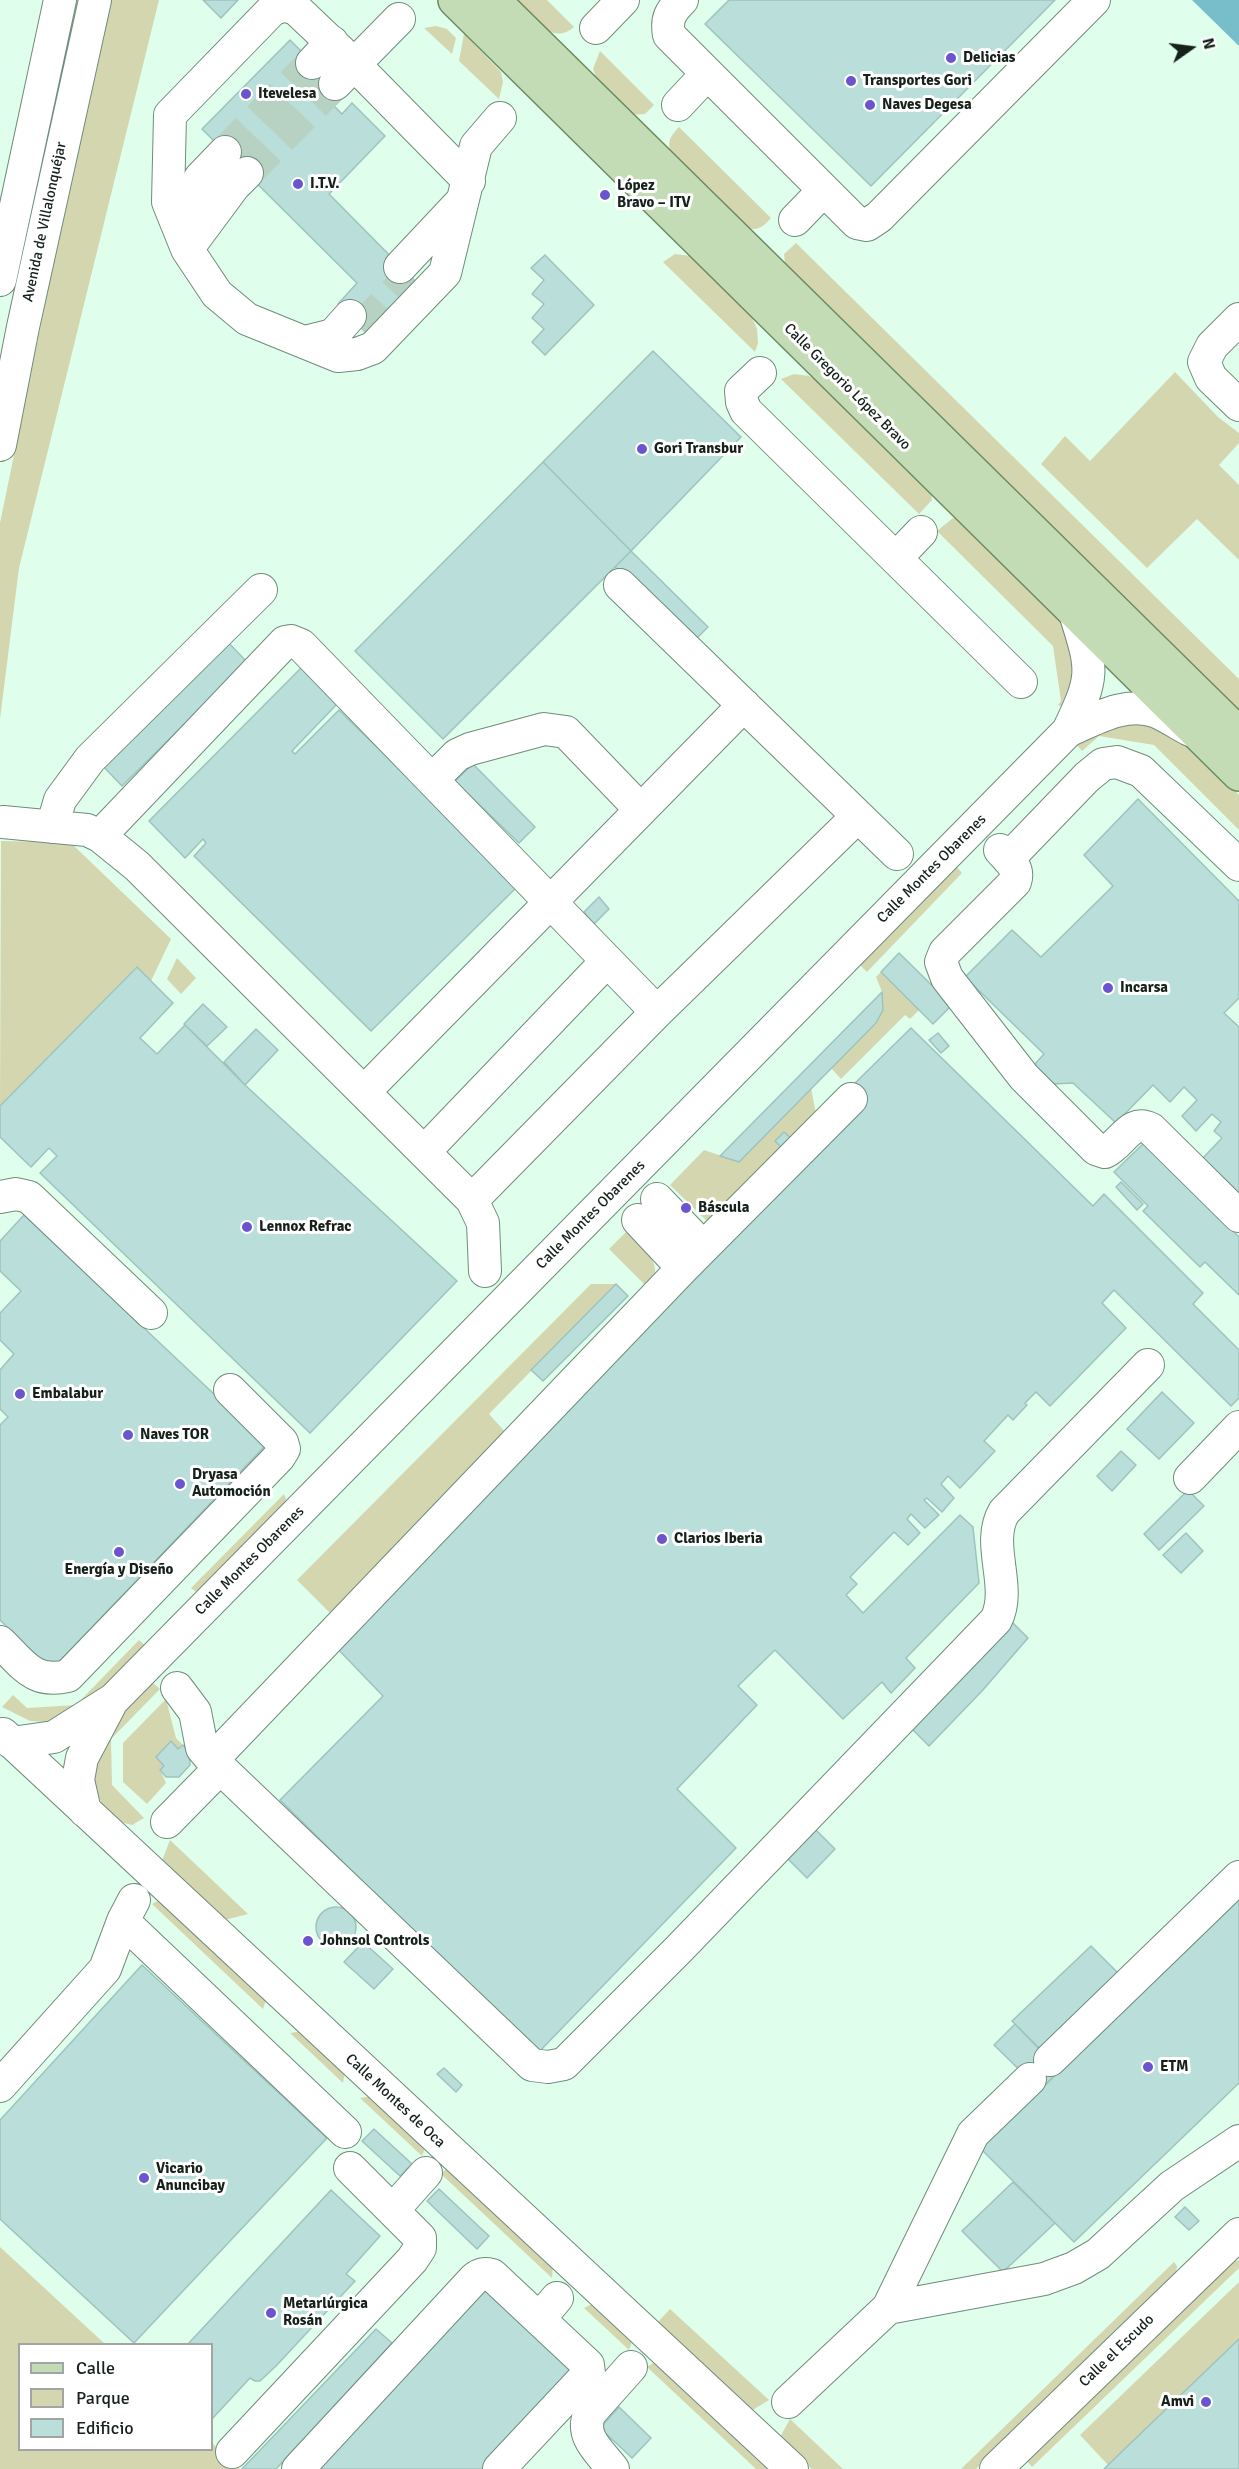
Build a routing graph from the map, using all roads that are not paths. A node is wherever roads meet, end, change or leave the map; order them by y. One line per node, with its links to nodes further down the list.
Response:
1 (60, 0): 20 (street)
2 (95, 0): 26 (street, Avenida de Villalonquéjar)
3 (455, 0): 31 (main road, Calle Gregorio López Bravo)
4 (493, 0): 36 (main road, Calle Gregorio López Bravo)
5 (623, 0): 9 (street)
6 (682, 0): 11 (street)
7 (1094, 0): 15 (street)
8 (399, 19): 10 (street)
9 (596, 28)
10 (333, 63): 16 (street); 18 (street)
11 (707, 74): 12 (street); 15 (street)
12 (678, 105)
13 (500, 118): 16 (street)
14 (236, 162): 18 (street)
15 (824, 190): 17 (street)
16 (464, 202): 19 (street); 23 (street)
17 (795, 220)
18 (187, 249): 23 (street)
19 (405, 272)
20 (0, 280)
21 (1239, 319): 25 (street)
22 (355, 322): 23 (street)
23 (317, 347)
24 (760, 373): 28 (street)
25 (1239, 405)
26 (0, 445)
27 (921, 532): 28 (street)
28 (897, 557): 32 (street)
29 (620, 585): 33 (street)
30 (261, 590): 42 (street)
31 (1076, 613): 34 (street, Calle Montes Obarenes); 35 (main road, Calle Gregorio López Bravo)
32 (1021, 682)
33 (744, 705): 39 (street); 40 (street)
34 (1068, 731): 35 (street, Calle Montes Obarenes); 65 (street, Calle Montes Obarenes)
35 (1198, 734): 37 (main road, Calle Gregorio López Bravo)
36 (1239, 734)
37 (1239, 774)
38 (432, 780): 39 (street); 43 (street); 46 (street)
39 (641, 810): 46 (street)
40 (858, 816): 44 (street); 48 (street)
41 (3, 822): 42 (street)
42 (52, 827): 43 (street)
43 (100, 836): 49 (street)
44 (897, 854)
45 (1239, 865): 55 (street)
46 (552, 903): 47 (street); 49 (street)
47 (607, 961): 48 (street); 51 (street)
48 (657, 1012): 53 (street)
49 (364, 1092): 51 (street)
50 (851, 1099): 56 (street)
51 (424, 1152): 53 (street)
52 (0, 1197): 58 (street)
53 (472, 1200): 57 (street)
54 (647, 1210): 56 (street)
55 (1239, 1216)
56 (693, 1258): 67 (street)
57 (485, 1270)
58 (151, 1313)
59 (1148, 1365): 67 (street)
60 (230, 1390): 63 (street)
61 (1239, 1427): 62 (street)
62 (1190, 1478)
63 (0, 1642)
64 (177, 1688): 67 (street)
65 (114, 1699): 66 (street, Calle Montes Obarenes); 68 (street, Calle Montes Obarenes)
66 (6, 1737): 68 (street, Calle Montes de Oca)
67 (216, 1764): 69 (street)
68 (85, 1811): 85 (street, Calle Montes de Oca)
69 (167, 1822)
70 (1239, 1877): 78 (street)
71 (0, 2086): 72 (street)
72 (339, 2116)
73 (1239, 2141): 78 (street)
74 (350, 2168): 76 (street)
75 (426, 2173): 76 (street)
76 (393, 2210): 81 (street)
77 (1239, 2234): 86 (street, Calle el Escudo)
78 (888, 2308): 80 (street)
79 (631, 2367): 84 (street)
80 (788, 2402)
81 (232, 2452)
82 (298, 2469): 83 (street)
83 (499, 2469)
84 (613, 2469)
85 (792, 2469)
86 (996, 2469)

